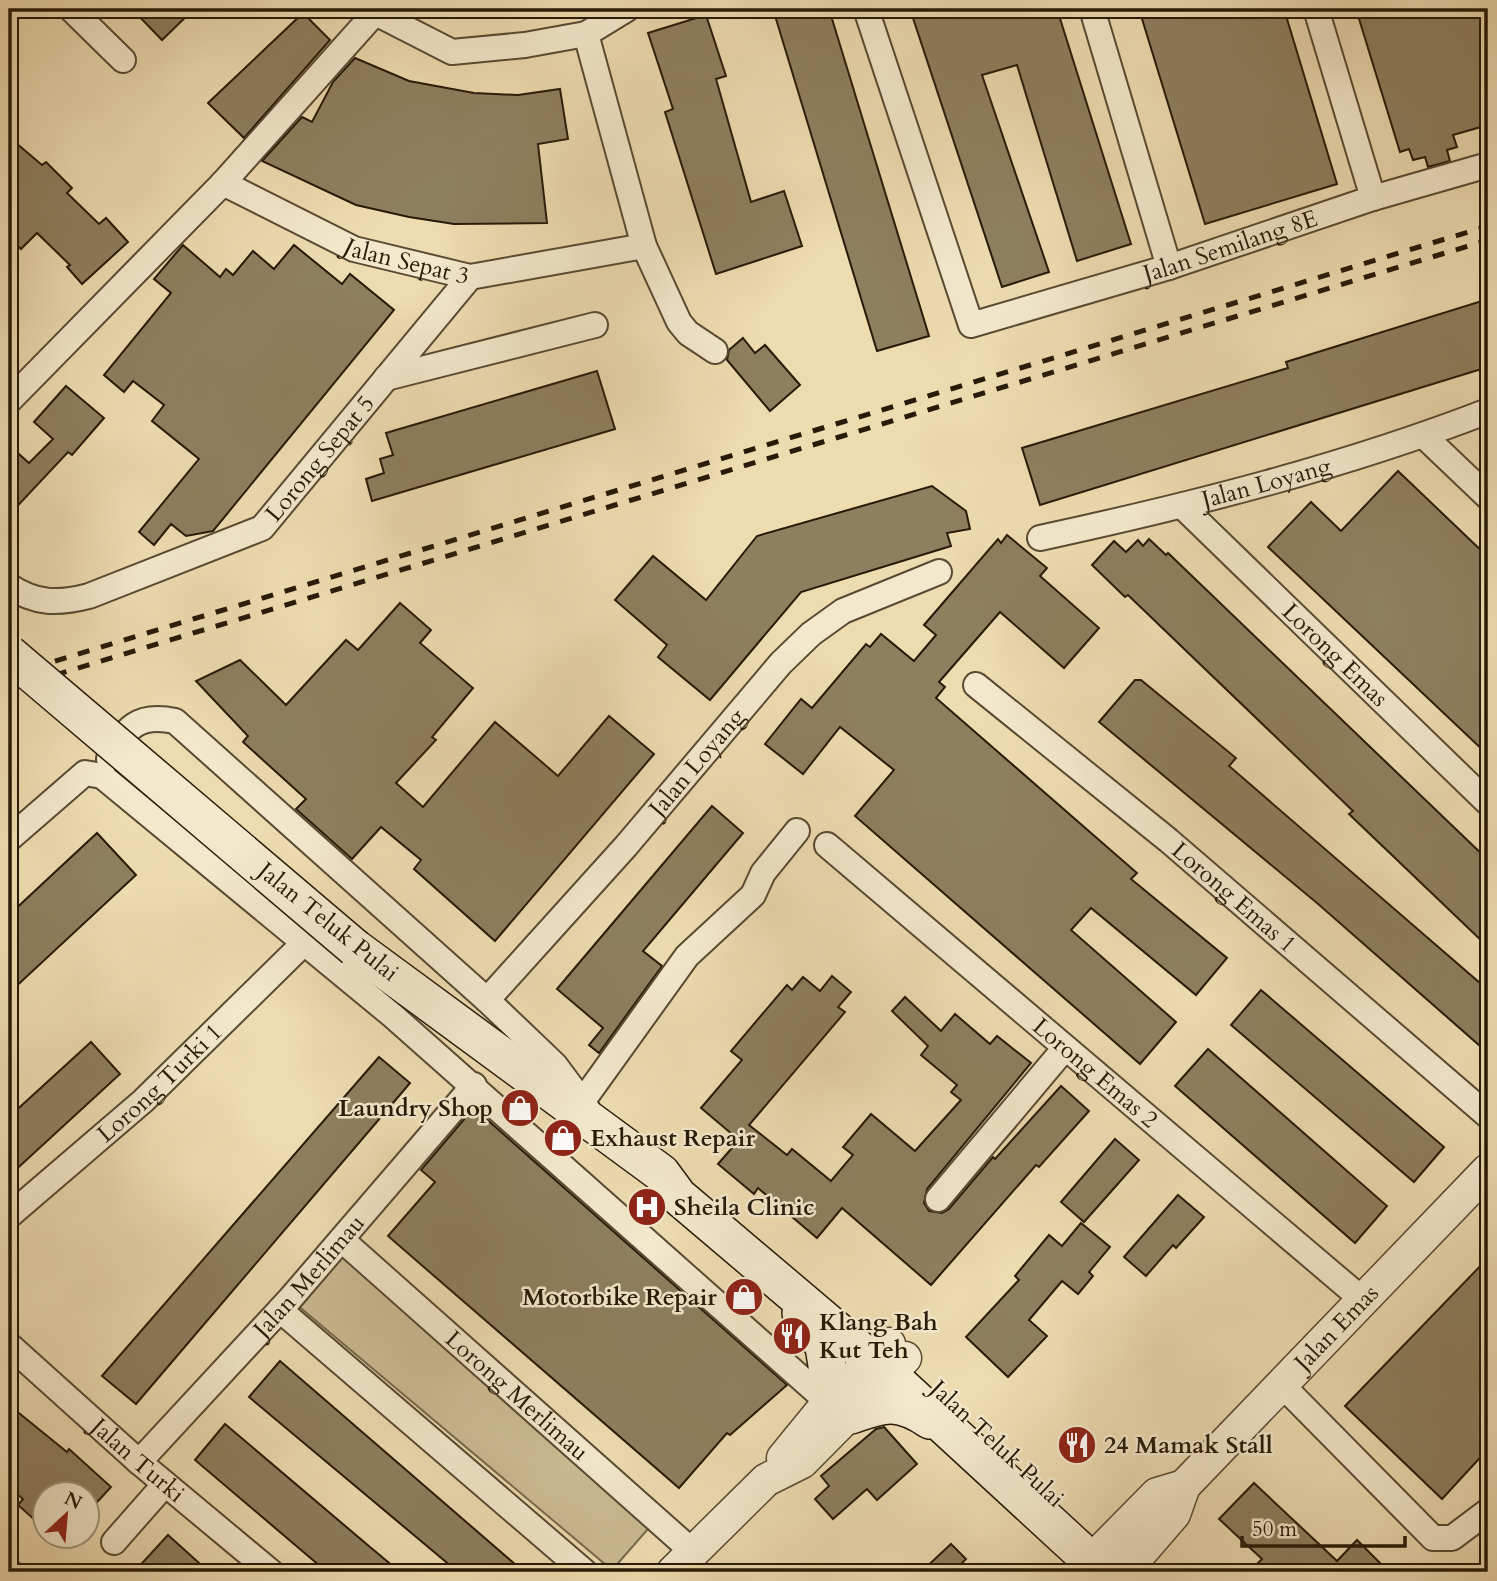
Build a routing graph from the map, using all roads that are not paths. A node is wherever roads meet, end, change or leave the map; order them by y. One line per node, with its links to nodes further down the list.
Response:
1 (71, 9): 8 (street)
2 (627, 9): 7 (street)
3 (866, 9): 13 (street, Jalan Semilang 8E)
4 (1092, 9): 13 (street)
5 (1316, 9): 11 (street)
6 (371, 11): 7 (street); 10 (street)
7 (586, 34): 12 (street)
8 (123, 60)
9 (1488, 166): 11 (street, Jalan Semilang 8E)
10 (223, 183): 14 (street, Jalan Sepat 3); 18 (street)
11 (1373, 198): 13 (street, Jalan Semilang 8E)
12 (644, 246): 14 (street, Jalan Sepat 3); 16 (street)
13 (1169, 267)
14 (470, 277): 17 (street, Lorong Sepat 5)
15 (595, 325): 17 (street)
16 (715, 351)
17 (386, 378): 25 (street, Lorong Sepat 5)
18 (9, 401)
19 (1488, 411): 20 (street, Jalan Loyang)
20 (1424, 436): 21 (street); 22 (street, Jalan Loyang)
21 (1488, 497)
22 (1183, 506): 23 (street, Jalan Loyang); 29 (street, Lorong Emas)
23 (1040, 538)
24 (939, 572): 34 (street, Jalan Loyang)
25 (9, 586)
26 (9, 654): 39 (main road, Jalan Teluk Pulai, bridge)
27 (976, 685): 38 (street, Lorong Emas 1)
28 (102, 776): 31 (street); 33 (street); 34 (street)
29 (1488, 803)
30 (797, 831): 37 (street)
31 (9, 839)
32 (827, 845): 35 (street, Lorong Emas 2)
33 (304, 943): 36 (street); 43 (street, Lorong Turki 1)
34 (487, 1000): 37 (street)
35 (1065, 1048): 42 (street); 46 (street, Lorong Emas 2)
36 (474, 1085): 44 (street, Jalan Merlimau); 51 (street)
37 (582, 1102): 39 (street)
38 (1488, 1116)
39 (605, 1133): 41 (main road, Jalan Teluk Pulai)
40 (1488, 1170): 46 (street, Jalan Emas)
41 (661, 1173): 45 (main road, Jalan Teluk Pulai); 49 (main road, Jalan Teluk Pulai)
42 (938, 1199)
43 (9, 1216)
44 (342, 1240): 47 (street, Jalan Merlimau); 57 (street, Lorong Merlimau)
45 (784, 1289): 49 (main road, Jalan Teluk Pulai); 51 (main road)
46 (1363, 1300): 50 (street, Jalan Emas)
47 (280, 1310): 53 (street, Jalan Merlimau); 60 (street)
48 (9, 1345): 53 (street, Jalan Turki)
49 (889, 1360): 51 (street); 52 (main road, Jalan Teluk Pulai); 58 (main road, Jalan Teluk Pulai)
50 (1281, 1384): 55 (street); 58 (street, Jalan Emas)
51 (837, 1405): 52 (main road); 57 (street)
52 (977, 1453): 58 (main road, Jalan Teluk Pulai)
53 (139, 1462): 54 (street, Jalan Turki)
54 (165, 1484): 56 (street); 59 (street, Jalan Turki)
55 (1488, 1513)
56 (114, 1542)
57 (683, 1562)
58 (1113, 1566)
59 (271, 1572)
60 (585, 1572)

